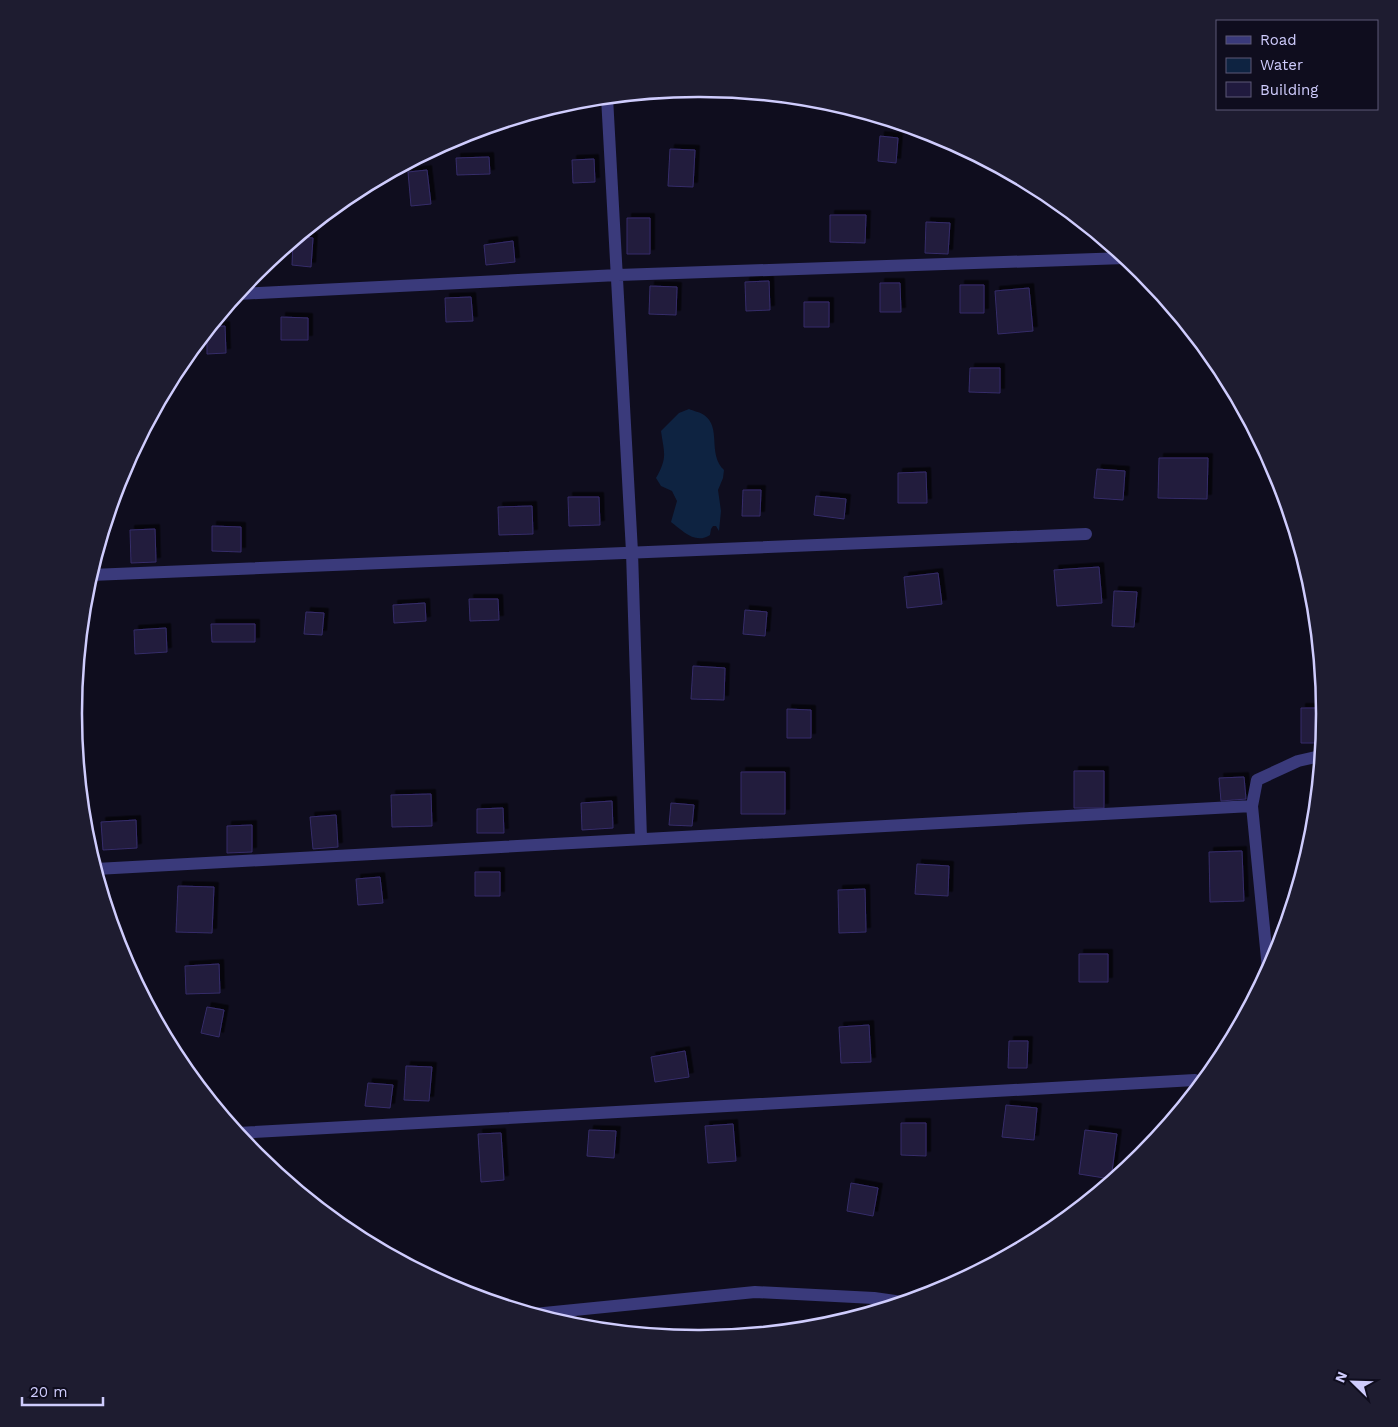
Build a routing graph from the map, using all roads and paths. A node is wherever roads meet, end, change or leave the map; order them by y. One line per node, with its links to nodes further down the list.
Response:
1 (607, 104): 3 (street)
2 (1114, 258): 3 (street)
3 (618, 275): 4 (street); 6 (street)
4 (248, 293)
5 (1086, 534): 6 (street)
6 (632, 552): 7 (street); 10 (street)
7 (99, 575)
8 (1314, 757): 9 (street)
9 (1252, 806): 10 (street); 12 (street)
10 (641, 839): 11 (street)
11 (103, 869)
12 (1267, 954)
13 (1195, 1080): 14 (street)
14 (247, 1132)
15 (888, 1300): 16 (street)
16 (553, 1312)

